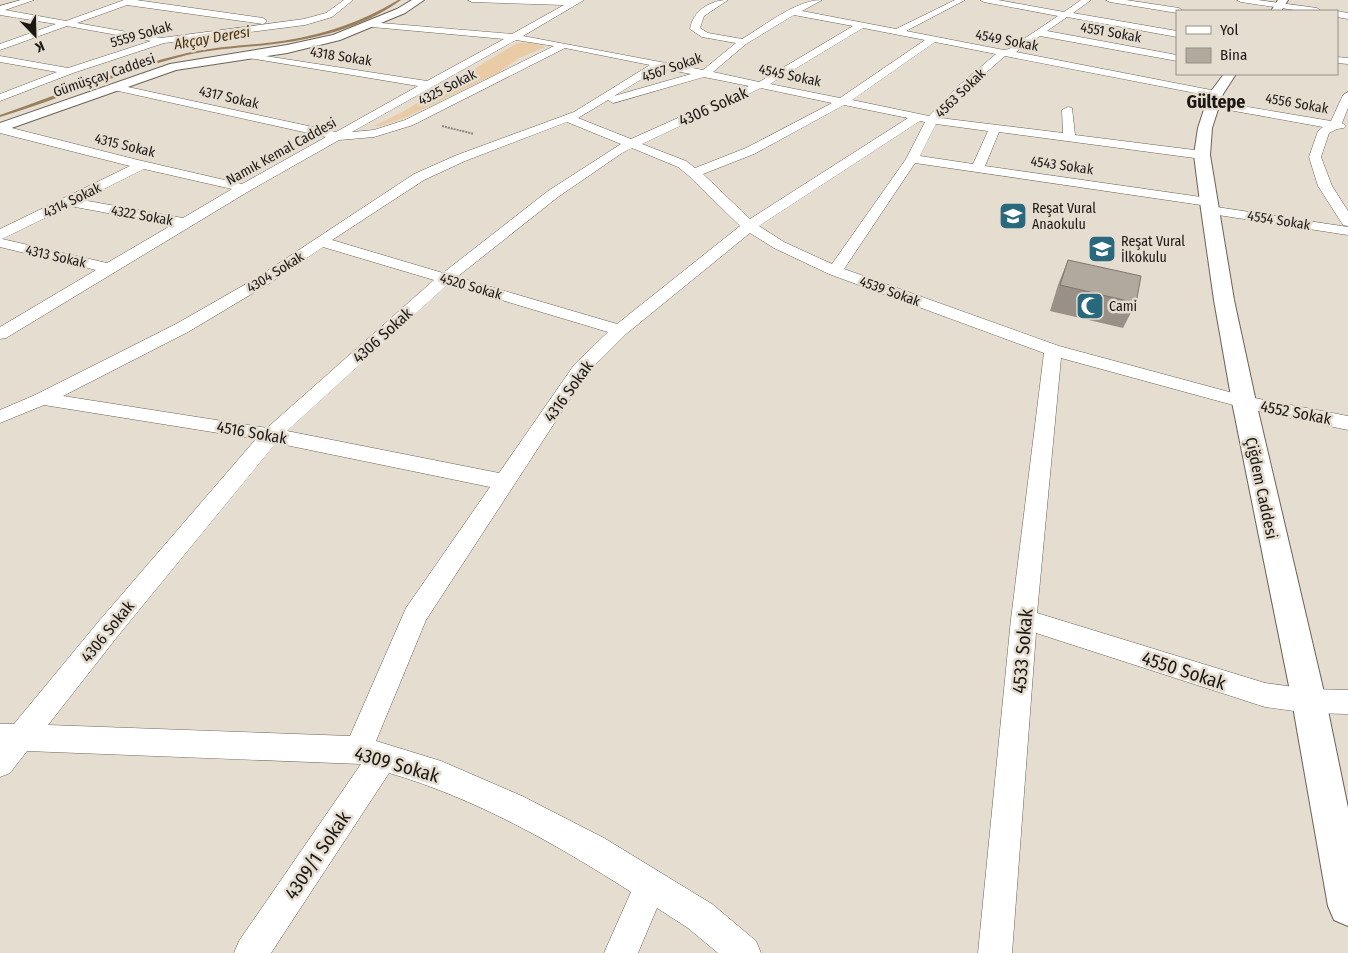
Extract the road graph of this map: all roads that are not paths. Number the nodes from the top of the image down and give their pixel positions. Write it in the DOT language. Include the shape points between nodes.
graph roads {
  1 [pos="30,0"];
  2 [pos="349,0"];
  3 [pos="419,0"];
  4 [pos="472,0"];
  5 [pos="724,0"];
  6 [pos="818,0"];
  7 [pos="961,0"];
  8 [pos="984,0"];
  9 [pos="1087,0"];
  10 [pos="1110,0"];
  11 [pos="1241,0"];
  12 [pos="130,1"];
  13 [pos="577,1"];
  14 [pos="1280,6"];
  15 [pos="0,10"];
  16 [pos="1310,10"];
  17 [pos="1176,11"];
  18 [pos="794,12"];
  19 [pos="1067,15"];
  20 [pos="65,24"];
  21 [pos="372,24"];
  22 [pos="285,25"];
  23 [pos="862,25"];
  24 [pos="898,32"];
  25 [pos="1040,33"];
  26 [pos="1176,34"];
  27 [pos="515,37"];
  28 [pos="163,40"];
  29 [pos="932,40"];
  30 [pos="743,42"];
  31 [pos="564,45"];
  32 [pos="0,48"];
  33 [pos="1003,53"];
  34 [pos="249,55"];
  35 [pos="1176,58"];
  36 [pos="0,59"];
  37 [pos="659,64"];
  38 [pos="69,71"];
  39 [pos="706,73"];
  40 [pos="762,84"];
  41 [pos="429,85"];
  42 [pos="114,86"];
  43 [pos="1219,91"];
  44 [pos="1348,95"];
  45 [pos="0,98"];
  46 [pos="842,102"];
  47 [pos="1068,110"];
  48 [pos="572,116"];
  49 [pos="925,118"];
  50 [pos="1335,125"];
  51 [pos="1348,127"];
  52 [pos="0,128"];
  53 [pos="995,128"];
  54 [pos="338,136"];
  55 [pos="1069,138"];
  56 [pos="631,143"];
  57 [pos="1202,155"];
  58 [pos="912,159"];
  59 [pos="143,165"];
  60 [pos="977,169"];
  61 [pos="694,173"];
  62 [pos="244,188"];
  63 [pos="69,202"];
  64 [pos="1209,206"];
  65 [pos="1348,222"];
  66 [pos="186,223"];
  67 [pos="749,226"];
  68 [pos="1348,231"];
  69 [pos="0,235"];
  70 [pos="322,242"];
  71 [pos="0,243"];
  72 [pos="111,269"];
  73 [pos="835,271"];
  74 [pos="444,279"];
  75 [pos="620,330"];
  76 [pos="0,334"];
  77 [pos="1053,350"];
  78 [pos="42,399"];
  79 [pos="1244,402"];
  80 [pos="0,417"];
  81 [pos="1348,423"];
  82 [pos="271,435"];
  83 [pos="504,482"];
  84 [pos="1024,619"];
  85 [pos="1309,701"];
  86 [pos="1348,702"];
  87 [pos="11,737"];
  88 [pos="370,754"];
  89 [pos="0,763"];
  90 [pos="651,884"];
  91 [pos="1348,906"];
  92 [pos="252,953"];
  93 [pos="621,953"];
  94 [pos="744,953"];
  95 [pos="995,953"];
  1 -- 15 [label="street"];
  2 -- 22 [label="street, 5559 Sokak" via="323,17"];
  3 -- 21 [label="street, Gümüşçay Caddesi"];
  4 -- 13 [label="street"];
  5 -- 30 [label="street" via="698,18 696,29 705,36"];
  6 -- 18 [label="street, 4567 Sokak"];
  7 -- 24 [label="street"];
  8 -- 19 [label="street"];
  9 -- 19 [label="street, 4563 Sokak"];
  10 -- 17 [label="street"];
  11 -- 14 [label="street"];
  12 -- 20 [label="street"];
  12 -- 22 [label="street"];
  13 -- 27 [label="street, Namık Kemal Caddesi"];
  14 -- 16 [label="street"];
  15 -- 20 [label="street"];
  18 -- 23 [label="street, 4549 Sokak"];
  18 -- 30 [label="street, 4567 Sokak"];
  19 -- 25 [label="street, 4563 Sokak"];
  19 -- 26 [label="street"];
  20 -- 28 [label="street"];
  20 -- 32 [label="street"];
  21 -- 27 [label="street, 4545 Sokak"];
  21 -- 34 [label="street, Gümüşçay Caddesi" via="323,42"];
  22 -- 28 [label="street, 5559 Sokak"];
  23 -- 24 [label="street, 4549 Sokak"];
  23 -- 40 [label="street, 4306 Sokak"];
  24 -- 29 [label="street, 4549 Sokak"];
  25 -- 33 [label="street, 4563 Sokak" via="1012,51"];
  25 -- 35 [label="street, 4551 Sokak"];
  27 -- 31 [label="street, 4545 Sokak"];
  27 -- 41 [label="street, Namık Kemal Caddesi"];
  28 -- 38 [label="street, 5559 Sokak"];
  29 -- 33 [label="street, 4549 Sokak"];
  29 -- 46 [label="street"];
  30 -- 39 [label="street, 4567 Sokak"];
  31 -- 37 [label="street, 4545 Sokak"];
  31 -- 54 [label="street, 4325 Sokak" via="416,119 365,136"];
  33 -- 43 [label="street, 4549 Sokak"];
  33 -- 49 [label="street, 4563 Sokak"];
  34 -- 41 [label="street, 4318 Sokak"];
  34 -- 42 [label="street, Gümüşçay Caddesi" via="174,67"];
  36 -- 38 [label="street"];
  37 -- 39 [label="street, 4545 Sokak"];
  37 -- 48 [label="street"];
  38 -- 45 [label="street, 5559 Sokak"];
  39 -- 40 [label="street, 4545 Sokak"];
  39 -- 48 [label="street, 4567 Sokak"];
  40 -- 46 [label="street, 4545 Sokak"];
  40 -- 56 [label="street, 4306 Sokak"];
  41 -- 54 [label="street, Namık Kemal Caddesi"];
  42 -- 52 [label="street, Gümüşçay Caddesi"];
  42 -- 54 [label="street, 4317 Sokak"];
  43 -- 50 [label="street, 4556 Sokak"];
  43 -- 57 [label="street, Çiğdem Caddesi" via="1205,128"];
  44 -- 50 [label="street"];
  46 -- 49 [label="street, 4545 Sokak"];
  46 -- 61 [label="street" via="750,151"];
  47 -- 55 [label="street"];
  48 -- 56 [label="street, 4539 Sokak"];
  48 -- 70 [label="street, 4304 Sokak" via="419,178"];
  49 -- 53 [label="street, 4545 Sokak"];
  49 -- 58 [label="street, 4563 Sokak"];
  49 -- 67 [label="street, 4316 Sokak"];
  50 -- 51 [label="street, 4556 Sokak"];
  50 -- 65 [label="street" via="1324,131 1315,157 1325,186"];
  52 -- 59 [label="street, 4315 Sokak"];
  53 -- 55 [label="street, 4545 Sokak"];
  53 -- 60 [label="street"];
  54 -- 62 [label="street, Namık Kemal Caddesi"];
  55 -- 57 [label="street, 4545 Sokak"];
  56 -- 61 [label="street, 4539 Sokak" via="682,164"];
  56 -- 74 [label="street, 4306 Sokak" via="553,194"];
  57 -- 64 [label="street, Çiğdem Caddesi"];
  58 -- 60 [label="street, 4543 Sokak"];
  58 -- 73 [label="street, 4563 Sokak"];
  59 -- 62 [label="street, 4315 Sokak"];
  59 -- 63 [label="street, 4314 Sokak"];
  60 -- 64 [label="street, 4543 Sokak"];
  61 -- 67 [label="street, 4539 Sokak"];
  62 -- 66 [label="street, Namık Kemal Caddesi"];
  63 -- 66 [label="street, 4322 Sokak"];
  63 -- 69 [label="street, 4314 Sokak"];
  64 -- 68 [label="street, 4554 Sokak"];
  64 -- 79 [label="street, Çiğdem Caddesi"];
  66 -- 72 [label="street, Namık Kemal Caddesi"];
  67 -- 73 [label="street, 4539 Sokak" via="779,245"];
  67 -- 75 [label="street, 4316 Sokak"];
  70 -- 74 [label="street, 4520 Sokak"];
  70 -- 78 [label="street, 4304 Sokak" via="182,328"];
  71 -- 72 [label="street, 4313 Sokak"];
  72 -- 76 [label="street, Namık Kemal Caddesi"];
  73 -- 77 [label="street, 4539 Sokak"];
  74 -- 75 [label="street, 4520 Sokak"];
  74 -- 82 [label="street, 4306 Sokak"];
  75 -- 83 [label="street, 4316 Sokak" via="580,369"];
  77 -- 79 [label="street, 4539 Sokak"];
  77 -- 84 [label="street, 4533 Sokak"];
  78 -- 80 [label="street"];
  78 -- 82 [label="street, 4516 Sokak"];
  79 -- 81 [label="street, 4552 Sokak"];
  79 -- 85 [label="street, Çiğdem Caddesi"];
  82 -- 83 [label="street, 4516 Sokak"];
  82 -- 87 [label="street, 4306 Sokak"];
  83 -- 88 [label="street, 4316 Sokak" via="415,615"];
  84 -- 85 [label="street, 4550 Sokak" via="1265,695"];
  84 -- 95 [label="street, 4533 Sokak"];
  85 -- 86 [label="street, 4550 Sokak"];
  85 -- 91 [label="street, Çiğdem Caddesi"];
  87 -- 88 [label="street, 4309 Sokak"];
  87 -- 89 [label="street, 4306 Sokak"];
  88 -- 90 [label="street, 4309 Sokak" via="432,771 511,807 593,849"];
  88 -- 92 [label="street, 4309/1 Sokak"];
  90 -- 93 [label="street"];
  90 -- 94 [label="street, 4309 Sokak" via="700,916"];
}
